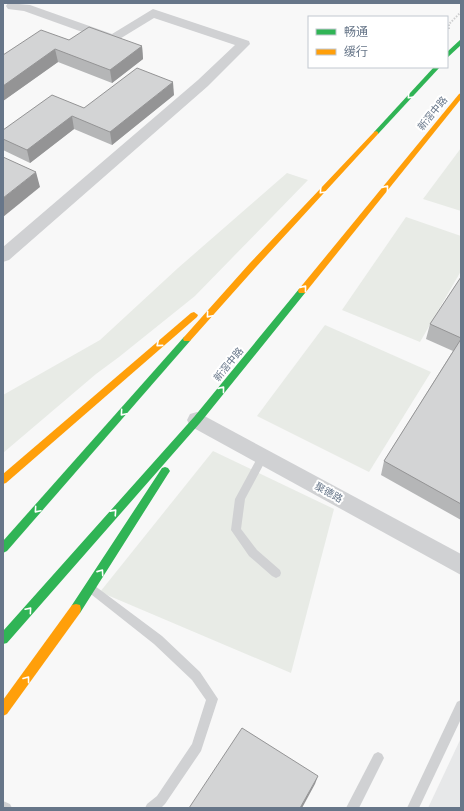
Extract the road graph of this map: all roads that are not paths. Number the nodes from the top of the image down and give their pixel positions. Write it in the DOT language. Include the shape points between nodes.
graph roads {
  1 [pos="11,7"];
  2 [pos="461,41"];
  3 [pos="448,55"];
  4 [pos="436,68"];
  5 [pos="459,101"];
  6 [pos="3,256"];
  7 [pos="253,265"];
  8 [pos="85,409"];
  9 [pos="197,420"];
  10 [pos="263,456"];
  11 [pos="3,480"];
  12 [pos="3,491"];
  13 [pos="3,548"];
  14 [pos="461,565"];
  15 [pos="276,573"];
  16 [pos="91,588"];
  17 [pos="3,640"];
  18 [pos="461,706"];
  19 [pos="3,710"];
  20 [pos="378,758"];
  21 [pos="3,807"];
  22 [pos="6,808"];
  23 [pos="151,808"];
  24 [pos="352,808"];
  25 [pos="413,808"];
  1 -- 6 [label="street" via="26,8 113,39 153,13 244,44 203,83"];
  2 -- 3 [label="highway"];
  4 -- 7 [label="highway, one-way"];
  9 -- 5 [label="highway, 新滘中路, one-way"];
  7 -- 8 [label="highway, one-way"];
  7 -- 13 [label="highway, one-way"];
  8 -- 11 [label="highway"];
  8 -- 12 [label="highway"];
  9 -- 10 [label="street, 聚德路"];
  16 -- 9 [label="highway, one-way"];
  17 -- 9 [label="highway, 新滘中路, one-way"];
  10 -- 14 [label="street, 聚德路"];
  10 -- 15 [label="lane" via="240,499 236,530 253,553"];
  19 -- 16 [label="highway, one-way"];
  16 -- 23 [label="lane" via="158,640 196,676 212,699 197,747 161,800"];
  18 -- 25 [label="lane"];
  20 -- 24 [label="lane"];
  21 -- 22 [label="lane"];
}
